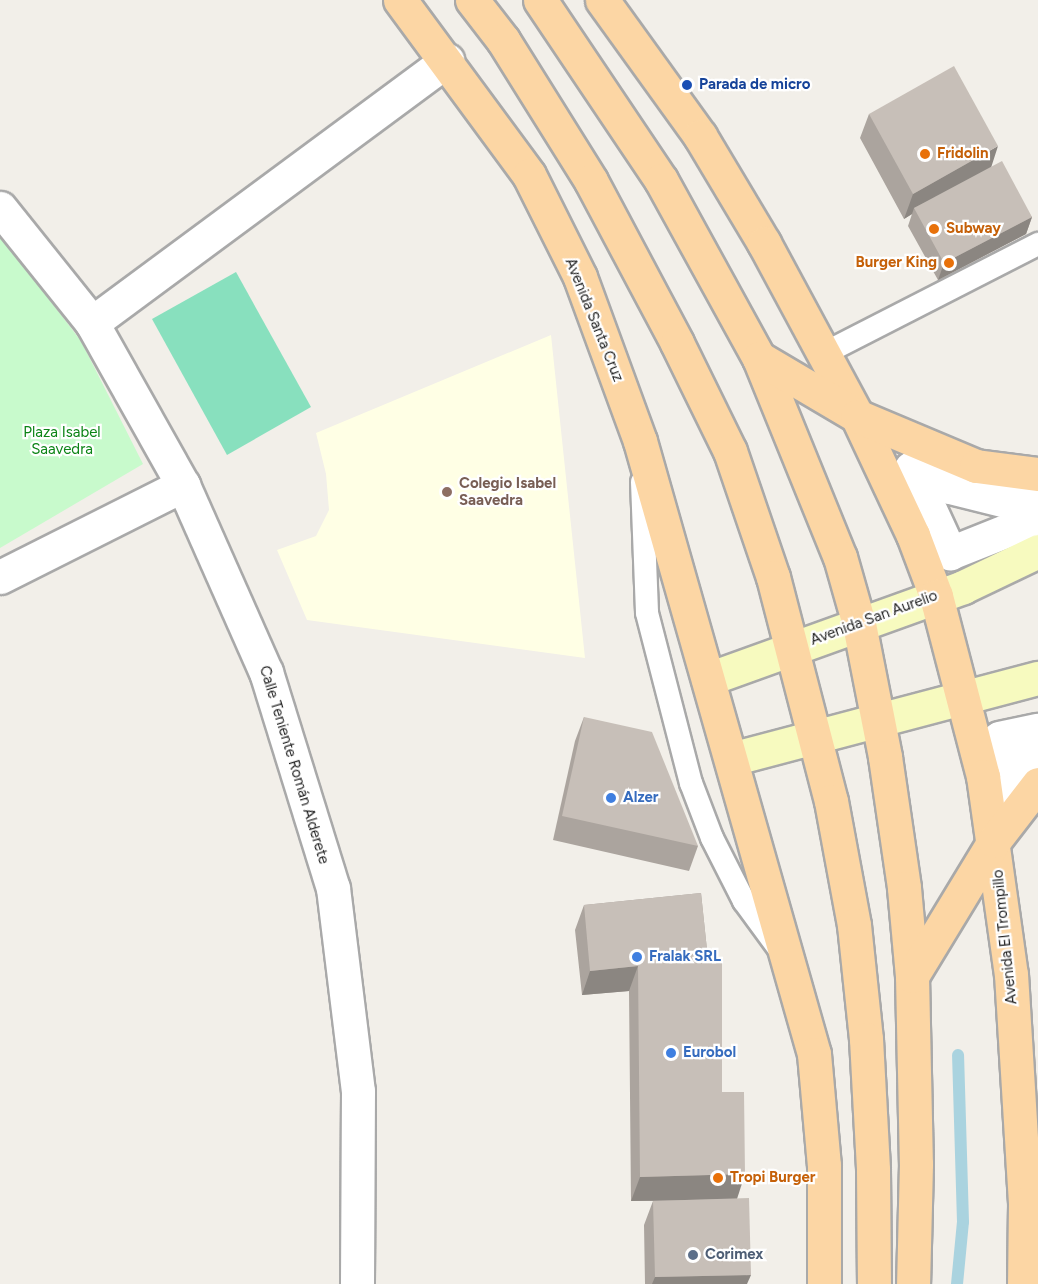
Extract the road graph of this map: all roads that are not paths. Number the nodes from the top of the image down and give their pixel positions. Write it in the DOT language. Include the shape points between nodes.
graph roads {
  1 [pos="400,0"];
  2 [pos="472,0"];
  3 [pos="540,0"];
  4 [pos="602,0"];
  5 [pos="447,60"];
  6 [pos="0,208"];
  7 [pos="1038,244"];
  8 [pos="92,323"];
  9 [pos="823,354"];
  10 [pos="759,358"];
  11 [pos="857,416"];
  12 [pos="640,441"];
  13 [pos="1038,474"];
  14 [pos="183,485"];
  15 [pos="1038,502"];
  16 [pos="1038,518"];
  17 [pos="1038,551"];
  18 [pos="0,577"];
  19 [pos="936,596"];
  20 [pos="859,624"];
  21 [pos="790,648"];
  22 [pos="1038,678"];
  23 [pos="708,679"];
  24 [pos="965,698"];
  25 [pos="878,721"];
  26 [pos="1038,730"];
  27 [pos="814,737"];
  28 [pos="1038,749"];
  29 [pos="731,759"];
  30 [pos="1038,784"];
  31 [pos="994,841"];
  32 [pos="787,959"];
  33 [pos="912,976"];
  34 [pos="357,1284"];
  35 [pos="824,1284"];
  36 [pos="874,1284"];
  37 [pos="913,1284"];
  38 [pos="1024,1284"];
  1 -- 5 [label="main road, Avenida Santa Cruz"];
  2 -- 21 [label="main road" via="503,40 591,182 711,412 730,452 773,577"];
  3 -- 10 [label="main road" via="661,180"];
  4 -- 9 [label="main road" via="700,136 764,243"];
  5 -- 8 [label="street"];
  5 -- 12 [label="main road, Avenida Santa Cruz" via="534,185 580,276"];
  6 -- 8 [label="street, Calle Teniente Román Alderete"];
  7 -- 9 [label="lane"];
  8 -- 14 [label="street, Calle Teniente Román Alderete"];
  9 -- 11 [label="main road"];
  10 -- 11 [label="main road"];
  10 -- 20 [label="main road" via="840,557"];
  11 -- 13 [label="main road" via="976,466"];
  11 -- 19 [label="main road" via="913,535"];
  12 -- 23 [label="main road, Avenida Santa Cruz"];
  12 -- 32 [label="lane" via="647,613 691,783 712,838 744,901"];
  14 -- 18 [label="street"];
  14 -- 34 [label="street, Calle Teniente Román Alderete" via="266,672 333,888 358,1091"];
  15 -- 16 [label="street" via="1010,502 950,487 911,468 950,553"];
  17 -- 19 [label="main road, Avenida San Aurelio"];
  19 -- 20 [label="main road, Avenida San Aurelio"];
  19 -- 24 [label="main road, Avenida El Trompillo"];
  20 -- 21 [label="main road, Avenida San Aurelio"];
  20 -- 25 [label="main road"];
  21 -- 23 [label="main road, Avenida San Aurelio"];
  21 -- 27 [label="main road"];
  22 -- 24 [label="main road"];
  23 -- 29 [label="main road"];
  24 -- 25 [label="main road"];
  24 -- 31 [label="main road, Avenida El Trompillo"];
  25 -- 27 [label="main road"];
  25 -- 33 [label="main road" via="903,877"];
  26 -- 28 [label="street" via="999,738 1005,791"];
  27 -- 29 [label="main road"];
  27 -- 36 [label="main road" via="854,925 873,1170"];
  29 -- 32 [label="main road"];
  30 -- 31 [label="main road"];
  31 -- 33 [label="main road"];
  31 -- 38 [label="main road, Avenida El Trompillo" via="1011,974 1025,1204"];
  32 -- 35 [label="main road" via="814,1054 824,1165"];
  33 -- 37 [label="main road" via="916,1164"];
}
